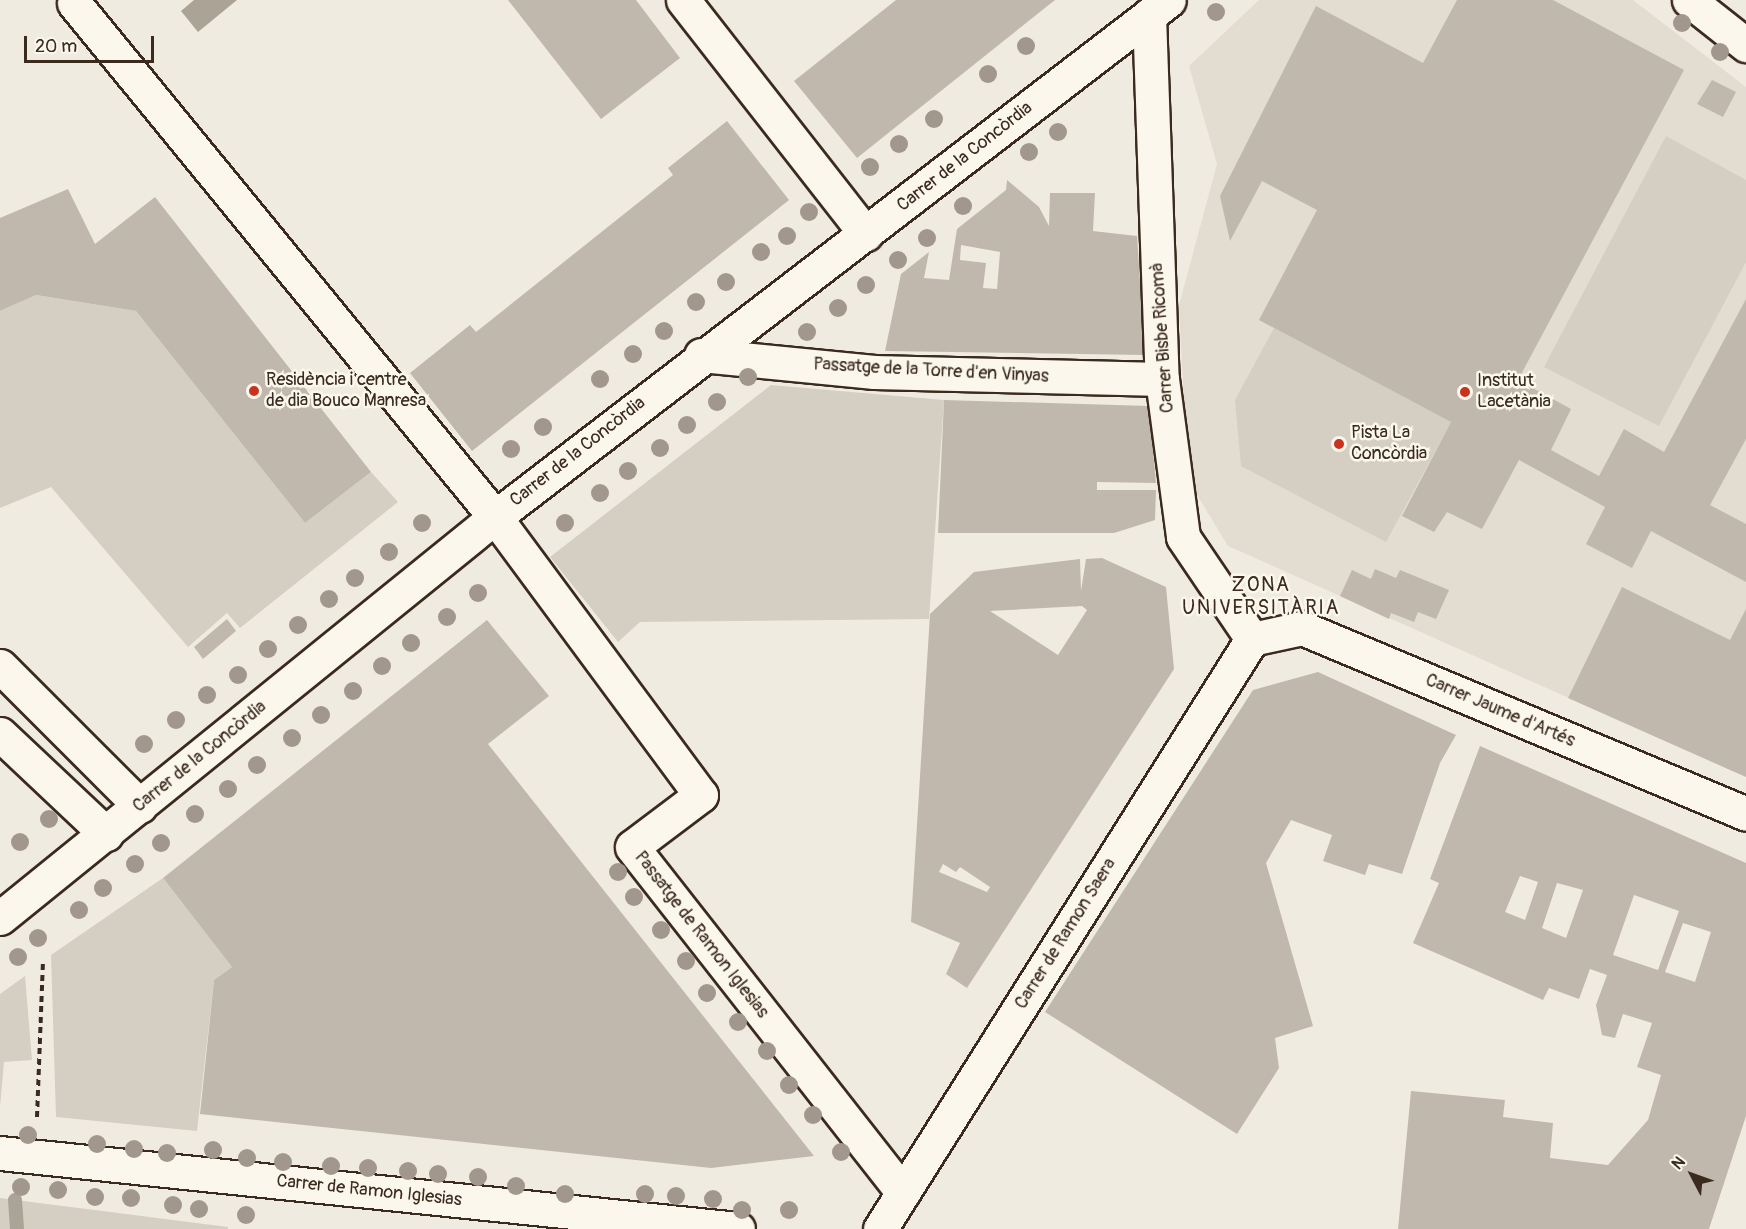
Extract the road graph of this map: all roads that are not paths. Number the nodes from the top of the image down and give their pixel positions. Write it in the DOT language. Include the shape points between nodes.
graph roads {
  1 [pos="683,0"];
  2 [pos="1689,0"];
  3 [pos="74,3"];
  4 [pos="1159,7"];
  5 [pos="1746,45"];
  6 [pos="866,234"];
  7 [pos="701,355"];
  8 [pos="1162,379"];
  9 [pos="495,517"];
  10 [pos="1252,639"];
  11 [pos="0,666"];
  12 [pos="0,734"];
  13 [pos="140,806"];
  14 [pos="1746,814"];
  15 [pos="106,834"];
  16 [pos="0,918"];
  17 [pos="0,1153"];
  18 [pos="903,1192"];
  19 [pos="738,1229"];
  20 [pos="880,1229"];
  1 -- 6 [label="street"];
  2 -- 5 [label="street"];
  3 -- 9 [label="street"];
  4 -- 6 [label="street, Carrer de la Concòrdia"];
  4 -- 8 [label="street, Carrer Bisbe Ricomà"];
  6 -- 7 [label="street, Carrer de la Concòrdia"];
  7 -- 8 [label="street, Passatge de la Torre d'en Vinyas" via="874,372"];
  7 -- 9 [label="street, Carrer de la Concòrdia"];
  8 -- 10 [label="street, Carrer Bisbe Ricomà" via="1183,537"];
  9 -- 13 [label="street, Carrer de la Concòrdia"];
  9 -- 18 [label="street, Passatge de Ramon Iglesias" via="701,795 632,847"];
  10 -- 14 [label="street, Carrer Jaume d'Artés" via="1302,628"];
  10 -- 18 [label="street, Carrer de Ramon Saera"];
  11 -- 13 [label="street"];
  12 -- 15 [label="street"];
  13 -- 15 [label="street, Carrer de la Concòrdia"];
  15 -- 16 [label="street, Carrer de la Concòrdia"];
  17 -- 19 [label="street, Carrer de Ramon Iglesias"];
  18 -- 20 [label="street, Carrer de Ramon Saera"];
}
